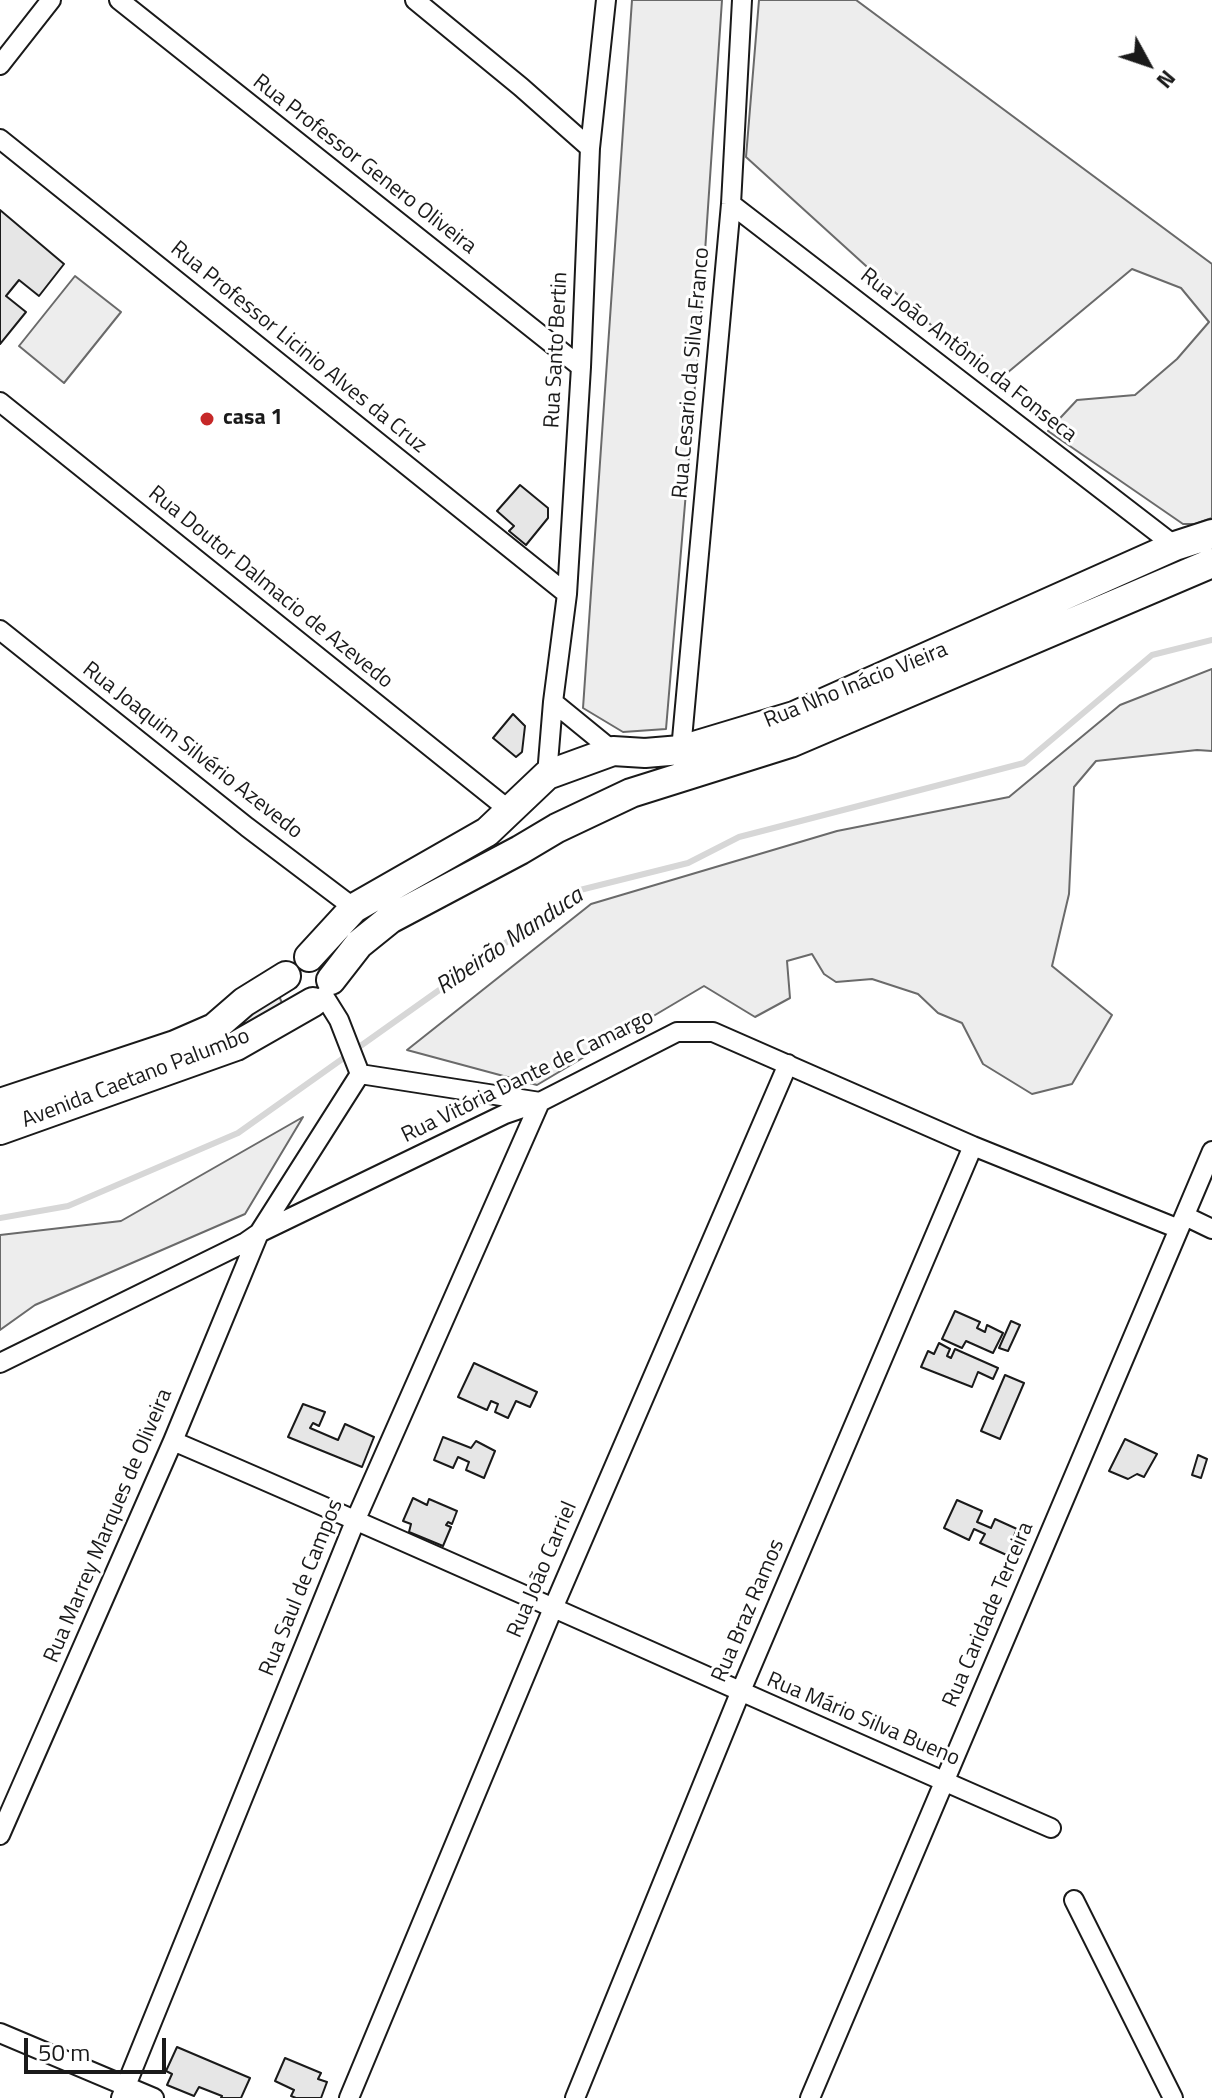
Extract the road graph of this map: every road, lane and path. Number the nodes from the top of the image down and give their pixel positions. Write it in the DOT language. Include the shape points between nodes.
graph roads {
  1 [pos="51,0"];
  2 [pos="119,0"];
  3 [pos="415,0"];
  4 [pos="606,0"];
  5 [pos="742,0"];
  6 [pos="0,65"];
  7 [pos="0,139"];
  8 [pos="590,148"];
  9 [pos="731,204"];
  10 [pos="581,367"];
  11 [pos="0,402"];
  12 [pos="1212,534"];
  13 [pos="1175,546"];
  14 [pos="1212,563"];
  15 [pos="567,594"];
  16 [pos="0,630"];
  17 [pos="553,702"];
  18 [pos="681,750"];
  19 [pos="613,751"];
  20 [pos="547,775"];
  21 [pos="631,793"];
  22 [pos="509,810"];
  23 [pos="354,908"];
  24 [pos="309,957"];
  25 [pos="286,976"];
  26 [pos="323,993"];
  27 [pos="788,1064"];
  28 [pos="357,1068"];
  29 [pos="2,1099"];
  30 [pos="540,1102"];
  31 [pos="0,1130"];
  32 [pos="973,1146"];
  33 [pos="1212,1151"];
  34 [pos="1182,1222"];
  35 [pos="1212,1229"];
  36 [pos="259,1233"];
  37 [pos="0,1363"];
  38 [pos="173,1441"];
  39 [pos="356,1519"];
  40 [pos="554,1606"];
  41 [pos="740,1693"];
  42 [pos="944,1781"];
  43 [pos="1051,1828"];
  44 [pos="0,1835"];
  45 [pos="1074,1900"];
  46 [pos="0,2033"];
  47 [pos="124,2092"];
  48 [pos="154,2098"];
  49 [pos="349,2098"];
  50 [pos="575,2098"];
  51 [pos="810,2098"];
  52 [pos="1173,2098"];
  1 -- 6 [label="street"];
  2 -- 10 [label="street, Rua Professor Genero Oliveira"];
  3 -- 8 [label="street"];
  4 -- 8 [label="street, Rua Santo Bertin"];
  5 -- 9 [label="street, Rua Cesario da Silva Franco"];
  7 -- 15 [label="street, Rua Professor Licinio Alves da Cruz"];
  8 -- 10 [label="street, Rua Santo Bertin"];
  9 -- 13 [label="street, Rua João Antônio da Fonseca"];
  9 -- 18 [label="street, Rua Cesario da Silva Franco"];
  10 -- 15 [label="street, Rua Santo Bertin"];
  11 -- 22 [label="street, Rua Doutor Dalmacio de Azevedo"];
  12 -- 13 [label="main road, Rua Nho Inácio Vieira"];
  13 -- 18 [label="main road, Rua Nho Inácio Vieira" via="794,716"];
  14 -- 21 [label="main road, Rua Nho Inácio Vieira" via="790,743"];
  15 -- 17 [label="street, Rua Santo Bertin"];
  16 -- 23 [label="street, Rua Joaquim Silvério Azevedo"];
  17 -- 19 [label="street"];
  17 -- 20 [label="street, Rua Santo Bertin"];
  18 -- 19 [label="main road, Rua Nho Inácio Vieira"];
  19 -- 20 [label="main road, Rua Nho Inácio Vieira"];
  19 -- 21 [label="main road" via="627,771"];
  20 -- 22 [label="main road, Rua Nho Inácio Vieira"];
  21 -- 26 [label="main road, Rua Nho Inácio Vieira" via="390,919 359,944"];
  22 -- 23 [label="main road, Rua Nho Inácio Vieira" via="487,832"];
  23 -- 24 [label="main road, Rua Nho Inácio Vieira"];
  24 -- 25 [label="main road" via="295,961"];
  24 -- 26 [label="main road" via="327,966"];
  25 -- 26 [label="main road" via="291,995 305,1002"];
  25 -- 29 [label="main road, Avenida Caetano Palumbo" via="214,1028 175,1045"];
  26 -- 28 [label="street"];
  26 -- 31 [label="main road, Avenida Caetano Palumbo" via="236,1046"];
  27 -- 30 [label="street, Rua Vitória Dante de Camargo" via="713,1032 677,1032"];
  27 -- 32 [label="street, Rua Vitória Dante de Camargo"];
  27 -- 40 [label="street, Rua João Carriel"];
  28 -- 30 [label="street"];
  28 -- 36 [label="street, Rua Marrey Marques de Oliveira"];
  30 -- 36 [label="street, Rua Vitória Dante de Camargo"];
  30 -- 39 [label="street, Rua Saul de Campos"];
  32 -- 34 [label="street, Rua Vitória Dante de Camargo"];
  32 -- 41 [label="street, Rua Braz Ramos"];
  33 -- 34 [label="street, Rua Caridade Terceira"];
  34 -- 35 [label="street, Rua Vitória Dante de Camargo"];
  34 -- 42 [label="street, Rua Caridade Terceira"];
  36 -- 37 [label="street, Rua Vitória Dante de Camargo"];
  36 -- 38 [label="street, Rua Marrey Marques de Oliveira"];
  38 -- 39 [label="street, Rua Mário Silva Bueno"];
  38 -- 44 [label="street, Rua Marrey Marques de Oliveira"];
  39 -- 40 [label="street, Rua Mário Silva Bueno"];
  39 -- 47 [label="street, Rua Saul de Campos"];
  40 -- 41 [label="street, Rua Mário Silva Bueno"];
  40 -- 49 [label="street, Rua João Carriel"];
  41 -- 42 [label="street, Rua Mário Silva Bueno"];
  41 -- 50 [label="street, Rua Braz Ramos"];
  42 -- 43 [label="street, Rua Mário Silva Bueno"];
  42 -- 51 [label="street, Rua Caridade Terceira"];
  45 -- 52 [label="street"];
  46 -- 47 [label="street"];
  47 -- 48 [label="street"];
}
